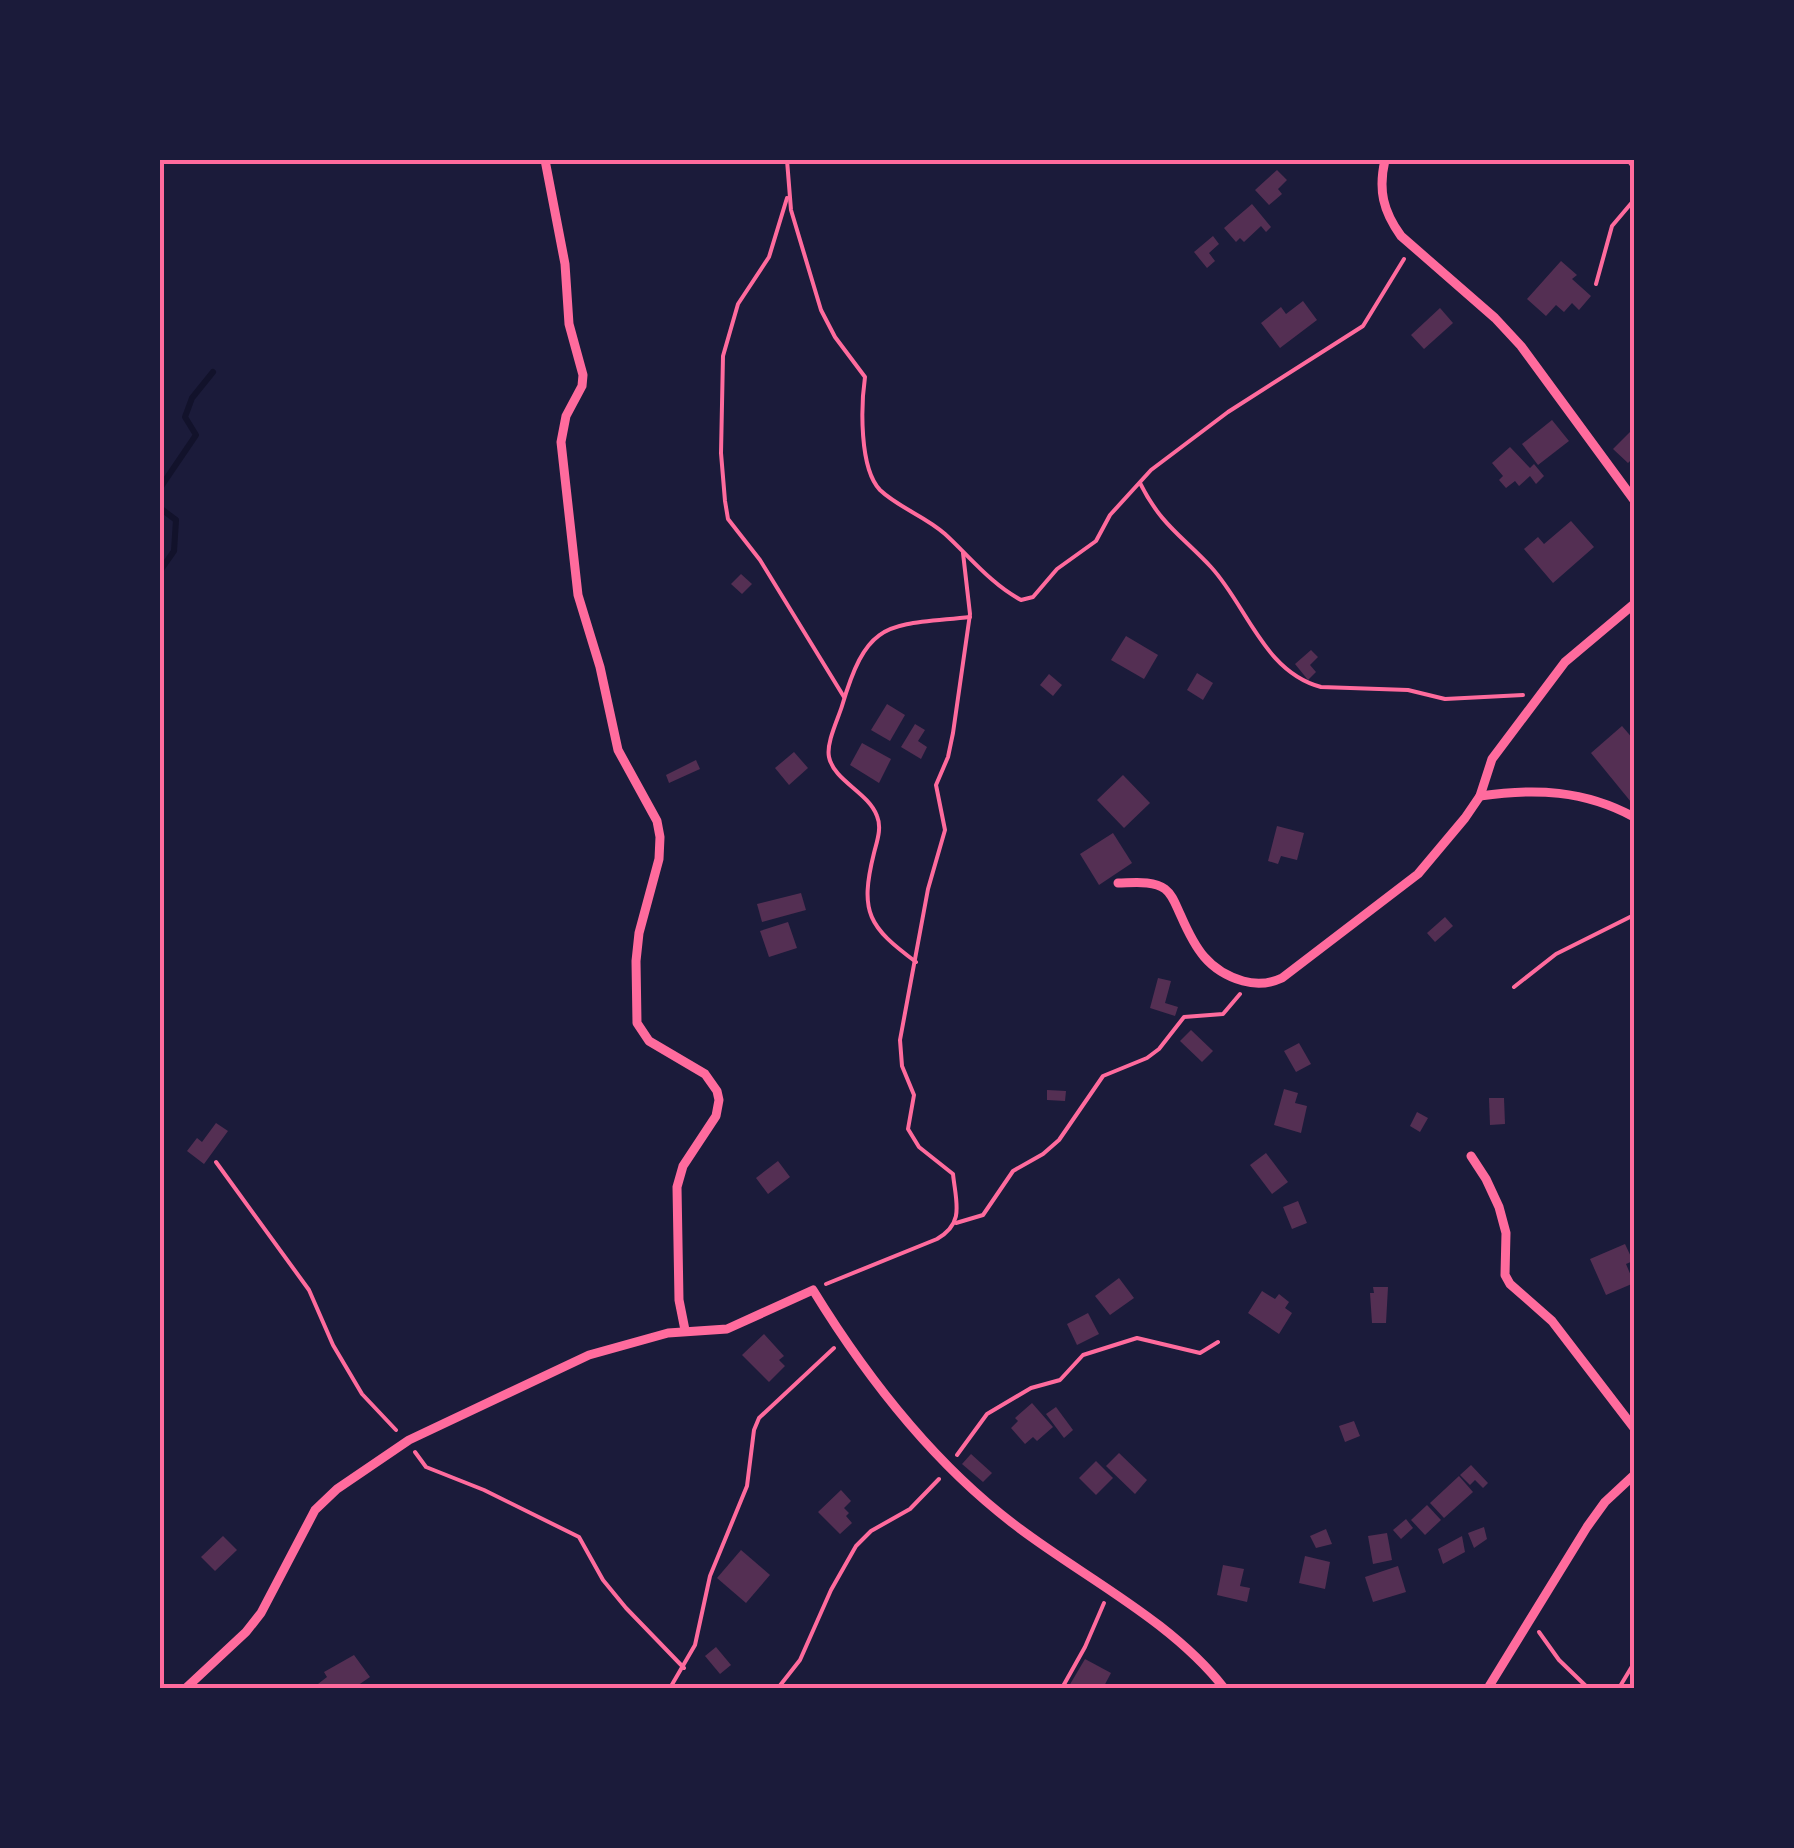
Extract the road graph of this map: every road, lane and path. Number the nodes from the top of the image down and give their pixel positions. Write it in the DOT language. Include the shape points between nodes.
graph roads {
  1 [pos="545,160"];
  2 [pos="788,160"];
  3 [pos="1385,160"];
  4 [pos="1628,160"];
  5 [pos="1634,168"];
  6 [pos="788,193"];
  7 [pos="1634,200"];
  8 [pos="1412,247"];
  9 [pos="1596,284"];
  10 [pos="1140,482"];
  11 [pos="1634,500"];
  12 [pos="963,552"];
  13 [pos="1634,604"];
  14 [pos="970,617"];
  15 [pos="1542,693"];
  16 [pos="844,696"];
  17 [pos="1480,796"];
  18 [pos="1634,817"];
  19 [pos="1118,882"];
  20 [pos="1634,916"];
  21 [pos="916,962"];
  22 [pos="1247,982"];
  23 [pos="1514,987"];
  24 [pos="1471,1156"];
  25 [pos="216,1162"];
  26 [pos="956,1223"];
  27 [pos="812,1290"];
  28 [pos="684,1330"];
  29 [pos="844,1340"];
  30 [pos="1218,1342"];
  31 [pos="1634,1428"];
  32 [pos="409,1440"];
  33 [pos="950,1468"];
  34 [pos="1634,1474"];
  35 [pos="1109,1589"];
  36 [pos="1530,1619"];
  37 [pos="1634,1662"];
  38 [pos="684,1668"];
  39 [pos="186,1688"];
  40 [pos="670,1688"];
  41 [pos="778,1688"];
  42 [pos="1062,1688"];
  43 [pos="1224,1688"];
  44 [pos="1488,1688"];
  45 [pos="1588,1688"];
  46 [pos="1620,1688"];
  1 -- 28 [label="street" via="569,324 584,376 561,442 578,595 618,750 660,837 639,933 635,1014 649,1042 705,1074 720,1100 677,1187"];
  2 -- 6 [label="path"];
  3 -- 8 [label="street" via="1384,206"];
  4 -- 5 [label="path"];
  6 -- 12 [label="path" via="821,310 865,377 860,400 871,475 883,493 931,522"];
  6 -- 16 [label="path" via="769,257 738,304 723,356 725,501 728,519"];
  7 -- 9 [label="path" via="1612,226"];
  8 -- 10 [label="path" via="1357,331 1228,412"];
  8 -- 11 [label="street" via="1520,346"];
  10 -- 12 [label="path" via="1100,536 1030,599 1018,598"];
  10 -- 15 [label="path" via="1154,511 1211,568 1251,629 1309,683 1446,699"];
  12 -- 14 [label="path"];
  13 -- 15 [label="street" via="1574,652"];
  14 -- 16 [label="path" via="883,630 861,653"];
  14 -- 21 [label="path" via="953,733 936,785 945,830"];
  15 -- 17 [label="street" via="1492,759"];
  16 -- 21 [label="path" via="829,760 877,816 869,914 886,940"];
  17 -- 18 [label="street" via="1527,790 1577,794"];
  17 -- 22 [label="street" via="1408,884 1282,978"];
  19 -- 22 [label="street" via="1163,888 1199,954"];
  20 -- 23 [label="path" via="1556,954"];
  21 -- 26 [label="path" via="900,1049 914,1095 908,1129 952,1174"];
  22 -- 26 [label="path" via="1223,1014 1186,1016 1147,1058 1105,1074 1059,1140 1013,1171 983,1216"];
  24 -- 31 [label="street" via="1506,1233 1504,1275 1552,1321"];
  25 -- 32 [label="path" via="309,1290 362,1394"];
  26 -- 27 [label="path" via="937,1239"];
  27 -- 28 [label="street" via="727,1329"];
  27 -- 29 [label="street"];
  28 -- 32 [label="street" via="588,1355"];
  29 -- 33 [label="street"];
  29 -- 38 [label="path" via="759,1418 747,1486 710,1576"];
  30 -- 33 [label="path" via="1200,1352 1136,1338 1083,1355 1060,1380 987,1414"];
  32 -- 38 [label="path" via="426,1467 579,1537 626,1608"];
  32 -- 39 [label="street" via="315,1510 260,1613"];
  33 -- 35 [label="street" via="1015,1525"];
  33 -- 41 [label="path" via="910,1509 856,1546 800,1660"];
  34 -- 36 [label="street" via="1587,1527"];
  35 -- 42 [label="path"];
  35 -- 43 [label="street"];
  36 -- 44 [label="street"];
  36 -- 45 [label="path"];
  37 -- 46 [label="path"];
  38 -- 40 [label="path"];
}
